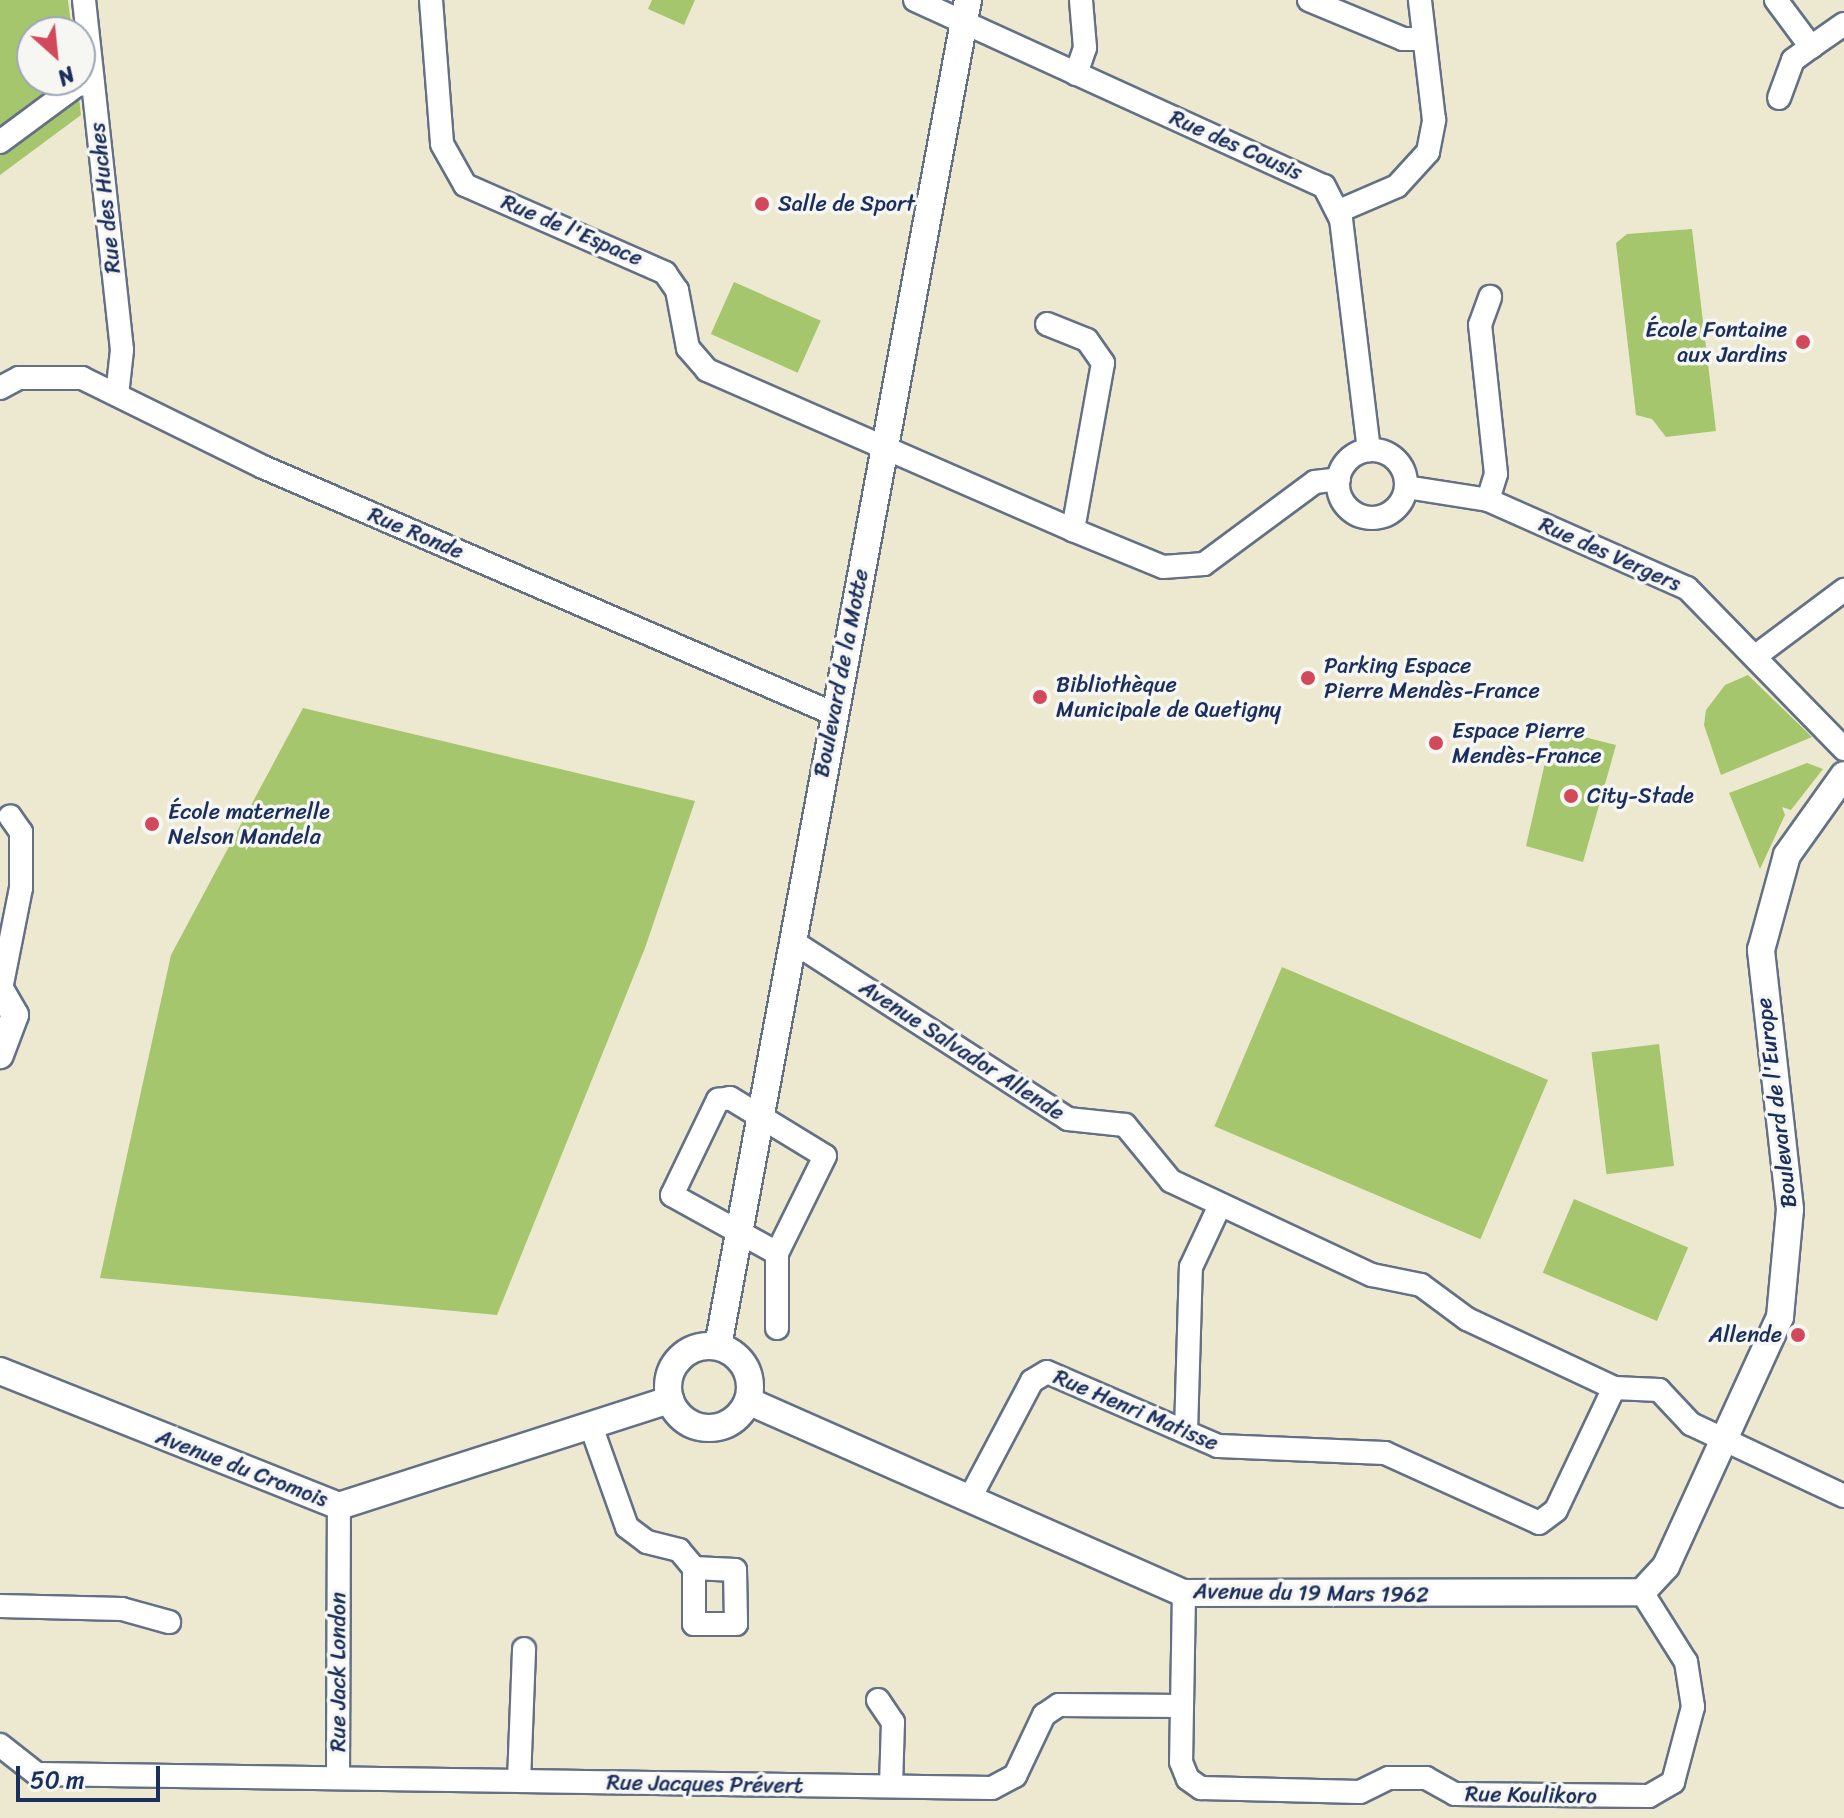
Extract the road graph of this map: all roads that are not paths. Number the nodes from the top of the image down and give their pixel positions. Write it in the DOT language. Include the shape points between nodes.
graph roads {
  1 [pos="431,0"];
  2 [pos="915,0"];
  3 [pos="1081,0"];
  4 [pos="1309,0"];
  5 [pos="1420,0"];
  6 [pos="1776,0"];
  7 [pos="966,12"];
  8 [pos="1844,24"];
  9 [pos="1424,39"];
  10 [pos="1811,47"];
  11 [pos="1076,74"];
  12 [pos="62,96"];
  13 [pos="94,96"];
  14 [pos="1779,98"];
  15 [pos="0,142"];
  16 [pos="1339,211"];
  17 [pos="1490,297"];
  18 [pos="1047,324"];
  19 [pos="0,388"];
  20 [pos="117,395"];
  21 [pos="884,448"];
  22 [pos="1369,450"];
  23 [pos="1339,479"];
  24 [pos="1406,487"];
  25 [pos="1488,500"];
  26 [pos="1073,530"];
  27 [pos="1844,590"];
  28 [pos="1757,655"];
  29 [pos="832,713"];
  30 [pos="1844,749"];
  31 [pos="1844,775"];
  32 [pos="10,816"];
  33 [pos="795,943"];
  34 [pos="0,989"];
  35 [pos="0,1055"];
  36 [pos="762,1115"];
  37 [pos="1220,1205"];
  38 [pos="739,1235"];
  39 [pos="777,1253"];
  40 [pos="777,1328"];
  41 [pos="718,1346"];
  42 [pos="0,1371"];
  43 [pos="1614,1388"];
  44 [pos="670,1400"];
  45 [pos="748,1401"];
  46 [pos="591,1426"];
  47 [pos="1186,1432"];
  48 [pos="1726,1441"];
  49 [pos="1844,1496"];
  50 [pos="970,1498"];
  51 [pos="339,1506"];
  52 [pos="694,1568"];
  53 [pos="1642,1592"];
  54 [pos="1184,1593"];
  55 [pos="0,1606"];
  56 [pos="169,1622"];
  57 [pos="524,1649"];
  58 [pos="878,1700"];
  59 [pos="1182,1706"];
  60 [pos="0,1745"];
  61 [pos="338,1777"];
  62 [pos="519,1781"];
  63 [pos="891,1786"];
  1 -- 21 [label="street, Rue de l'Espace" via="442,144 456,177 654,266 677,290 688,348 707,370"];
  2 -- 7 [label="street, Rue des Cousis"];
  3 -- 11 [label="street" via="1085,48"];
  4 -- 9 [label="street" via="1403,39"];
  5 -- 9 [label="street"];
  6 -- 10 [label="street"];
  7 -- 11 [label="street, Rue des Cousis"];
  7 -- 21 [label="street, Boulevard de la Motte"];
  8 -- 10 [label="street"];
  9 -- 16 [label="street" via="1434,120 1428,152 1397,186"];
  10 -- 14 [label="street" via="1793,60"];
  11 -- 16 [label="street, Rue des Cousis" via="1315,181"];
  12 -- 15 [label="street"];
  13 -- 20 [label="street, Rue des Huches" via="122,350"];
  16 -- 22 [label="street"];
  17 -- 25 [label="street" via="1480,325 1496,474"];
  18 -- 26 [label="street" via="1087,340 1103,363"];
  19 -- 20 [label="street, Rue Ronde" via="19,378 82,378"];
  20 -- 29 [label="street, Rue Ronde" via="263,467"];
  21 -- 26 [label="street"];
  21 -- 29 [label="street, Boulevard de la Motte"];
  22 -- 23 [label="street" via="1350,458"];
  22 -- 24 [label="street" via="1398,462"];
  23 -- 24 [label="street" via="1349,509 1370,518 1393,511"];
  23 -- 26 [label="street" via="1315,482 1204,564 1163,567"];
  24 -- 25 [label="street, Rue des Vergers"];
  25 -- 28 [label="street, Rue des Vergers" via="1687,588"];
  27 -- 28 [label="street"];
  28 -- 30 [label="street, Rue des Vergers"];
  29 -- 33 [label="street, Boulevard de la Motte"];
  31 -- 48 [label="street, Boulevard de l'Europe" via="1792,846 1766,918 1763,1005 1790,1246 1772,1344"];
  32 -- 34 [label="street" via="21,832 21,888"];
  33 -- 36 [label="street, Boulevard de la Motte"];
  33 -- 37 [label="street, Avenue Salvador Allende" via="1068,1119 1125,1125 1144,1139 1163,1176"];
  34 -- 35 [label="street" via="15,1029"];
  36 -- 38 [label="street, Boulevard de la Motte"];
  36 -- 38 [label="street" via="730,1098 718,1100 671,1187 677,1201"];
  36 -- 39 [label="street" via="818,1146 826,1162"];
  37 -- 43 [label="street, Avenue Salvador Allende" via="1372,1275 1421,1285 1467,1319"];
  37 -- 47 [label="street" via="1191,1267"];
  38 -- 39 [label="street"];
  38 -- 41 [label="street, Boulevard de la Motte"];
  39 -- 40 [label="street" via="772,1299"];
  41 -- 44 [label="street" via="696,1347 676,1362"];
  41 -- 45 [label="street" via="748,1372"];
  42 -- 51 [label="street, Avenue du Cromois"];
  43 -- 47 [label="street, Rue Henri Matisse" via="1556,1510 1539,1523 1385,1453 1230,1449"];
  43 -- 48 [label="street, Avenue Salvador Allende" via="1659,1390 1691,1424"];
  44 -- 45 [label="street" via="683,1419 709,1428 734,1420"];
  44 -- 46 [label="street, Avenue du Cromois"];
  45 -- 50 [label="street, Avenue du 19 Mars 1962"];
  46 -- 51 [label="street, Avenue du Cromois"];
  46 -- 52 [label="street" via="627,1527 647,1542 679,1550"];
  47 -- 50 [label="street, Rue Henri Matisse" via="1042,1373"];
  48 -- 49 [label="street, Avenue Salvador Allende"];
  48 -- 53 [label="street" via="1666,1566"];
  50 -- 54 [label="street, Avenue du 19 Mars 1962"];
  51 -- 61 [label="street, Rue Jack London"];
  53 -- 54 [label="street, Avenue du 19 Mars 1962"];
  53 -- 59 [label="street, Rue Koulikoro" via="1686,1662 1693,1707 1673,1782 1660,1794 1455,1794 1426,1778 1389,1778 1360,1792 1207,1788 1188,1779"];
  54 -- 59 [label="street"];
  55 -- 56 [label="street" via="122,1609"];
  57 -- 62 [label="street"];
  58 -- 63 [label="street" via="893,1722"];
  59 -- 63 [label="street, Rue Jacques Prévert" via="1059,1705 1044,1715 1015,1776 998,1787"];
  60 -- 61 [label="street, Rue Jack London" via="37,1774"];
  61 -- 62 [label="street, Rue Jacques Prévert"];
  62 -- 63 [label="street, Rue Jacques Prévert"];
}
